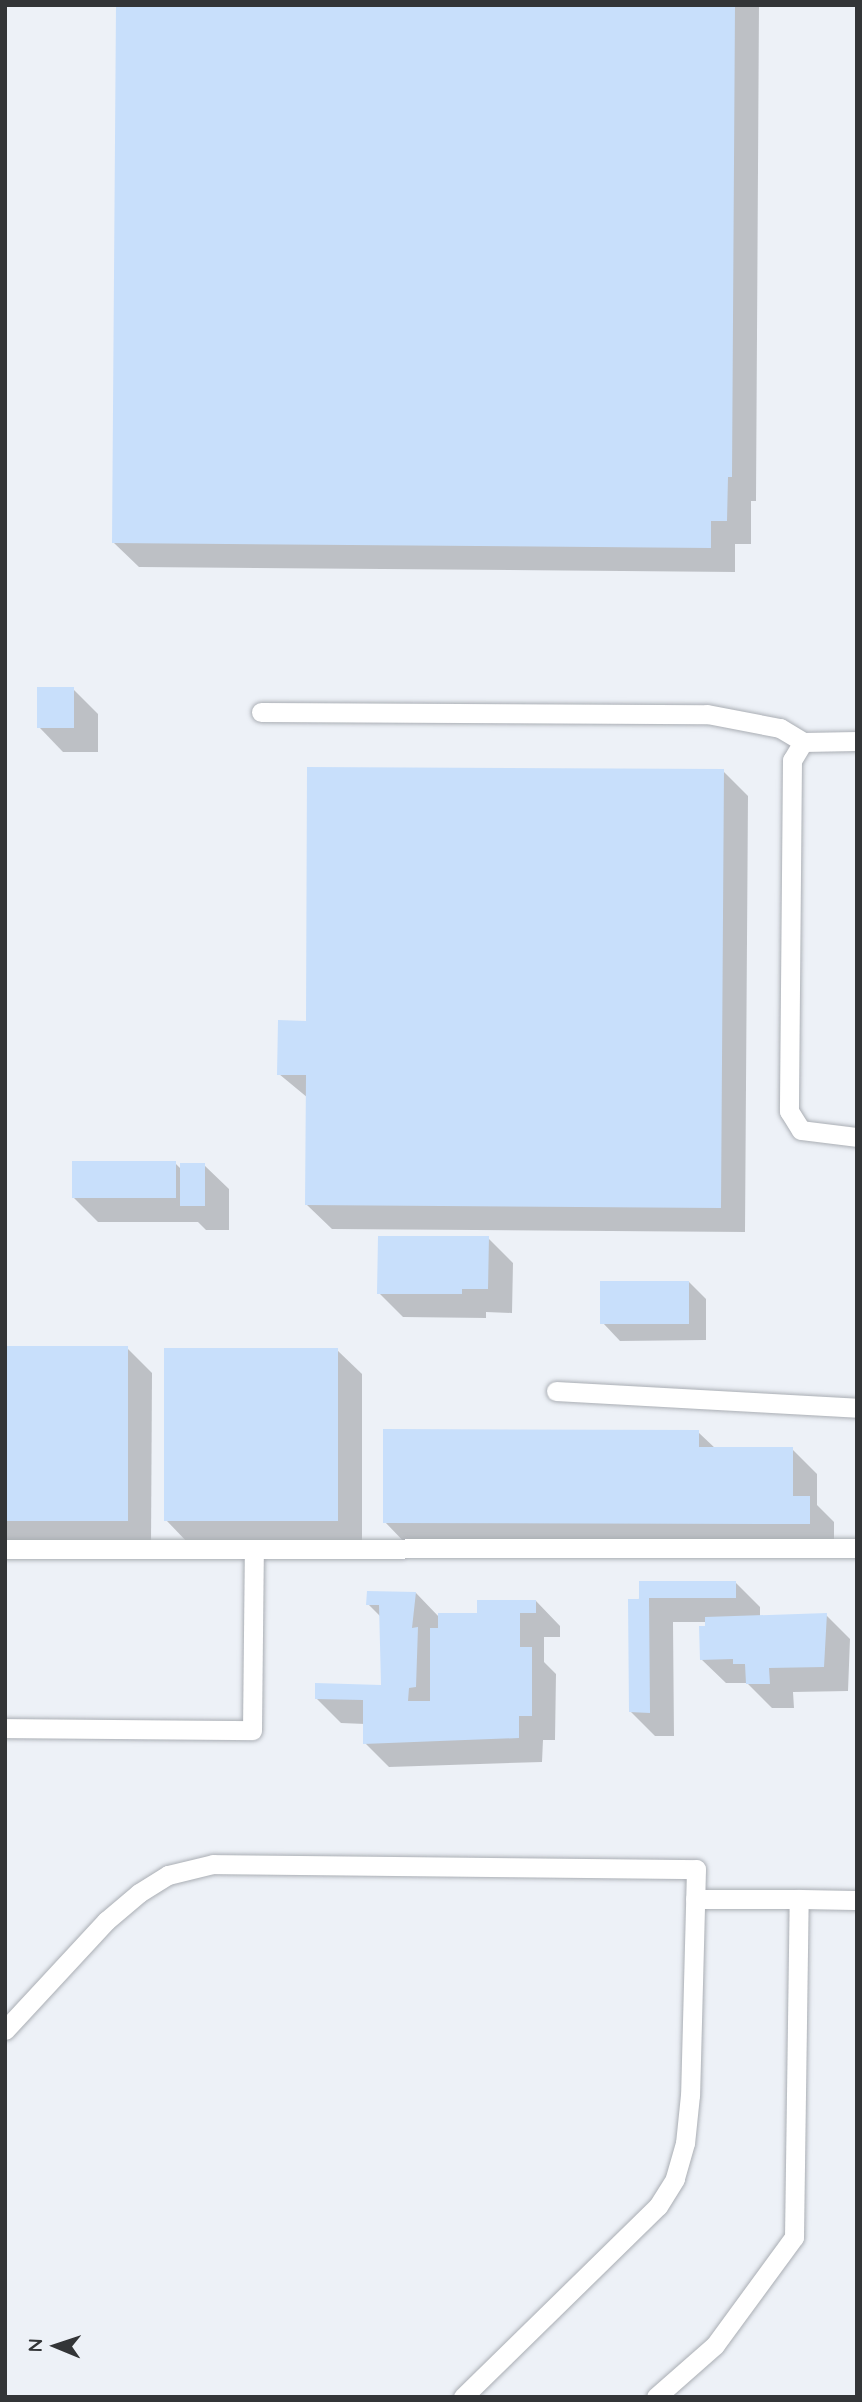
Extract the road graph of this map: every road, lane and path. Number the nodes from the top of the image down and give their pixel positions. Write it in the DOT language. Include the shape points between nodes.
graph roads {
  1 [pos="261,712"];
  2 [pos="857,741"];
  3 [pos="803,742"];
  4 [pos="857,1137"];
  5 [pos="556,1391"];
  6 [pos="857,1408"];
  7 [pos="857,1548"];
  8 [pos="5,1549"];
  9 [pos="254,1549"];
  10 [pos="5,1728"];
  11 [pos="695,1899"];
  12 [pos="799,1899"];
  13 [pos="857,1900"];
  14 [pos="5,2030"];
  15 [pos="463,2397"];
  16 [pos="656,2397"];
  1 -- 3 [label="lane" via="707,713 780,728"];
  2 -- 3 [label="lane"];
  3 -- 4 [label="lane" via="792,760 789,1111 801,1130"];
  5 -- 6 [label="lane"];
  7 -- 9 [label="lane"];
  8 -- 9 [label="lane"];
  9 -- 10 [label="lane" via="252,1730"];
  11 -- 12 [label="lane"];
  11 -- 14 [label="lane" via="696,1869 213,1864 168,1875 139,1893 106,1921"];
  11 -- 15 [label="lane" via="690,2095 685,2143 675,2179 658,2206"];
  12 -- 13 [label="lane"];
  12 -- 16 [label="lane" via="794,2237 715,2345"];
}
